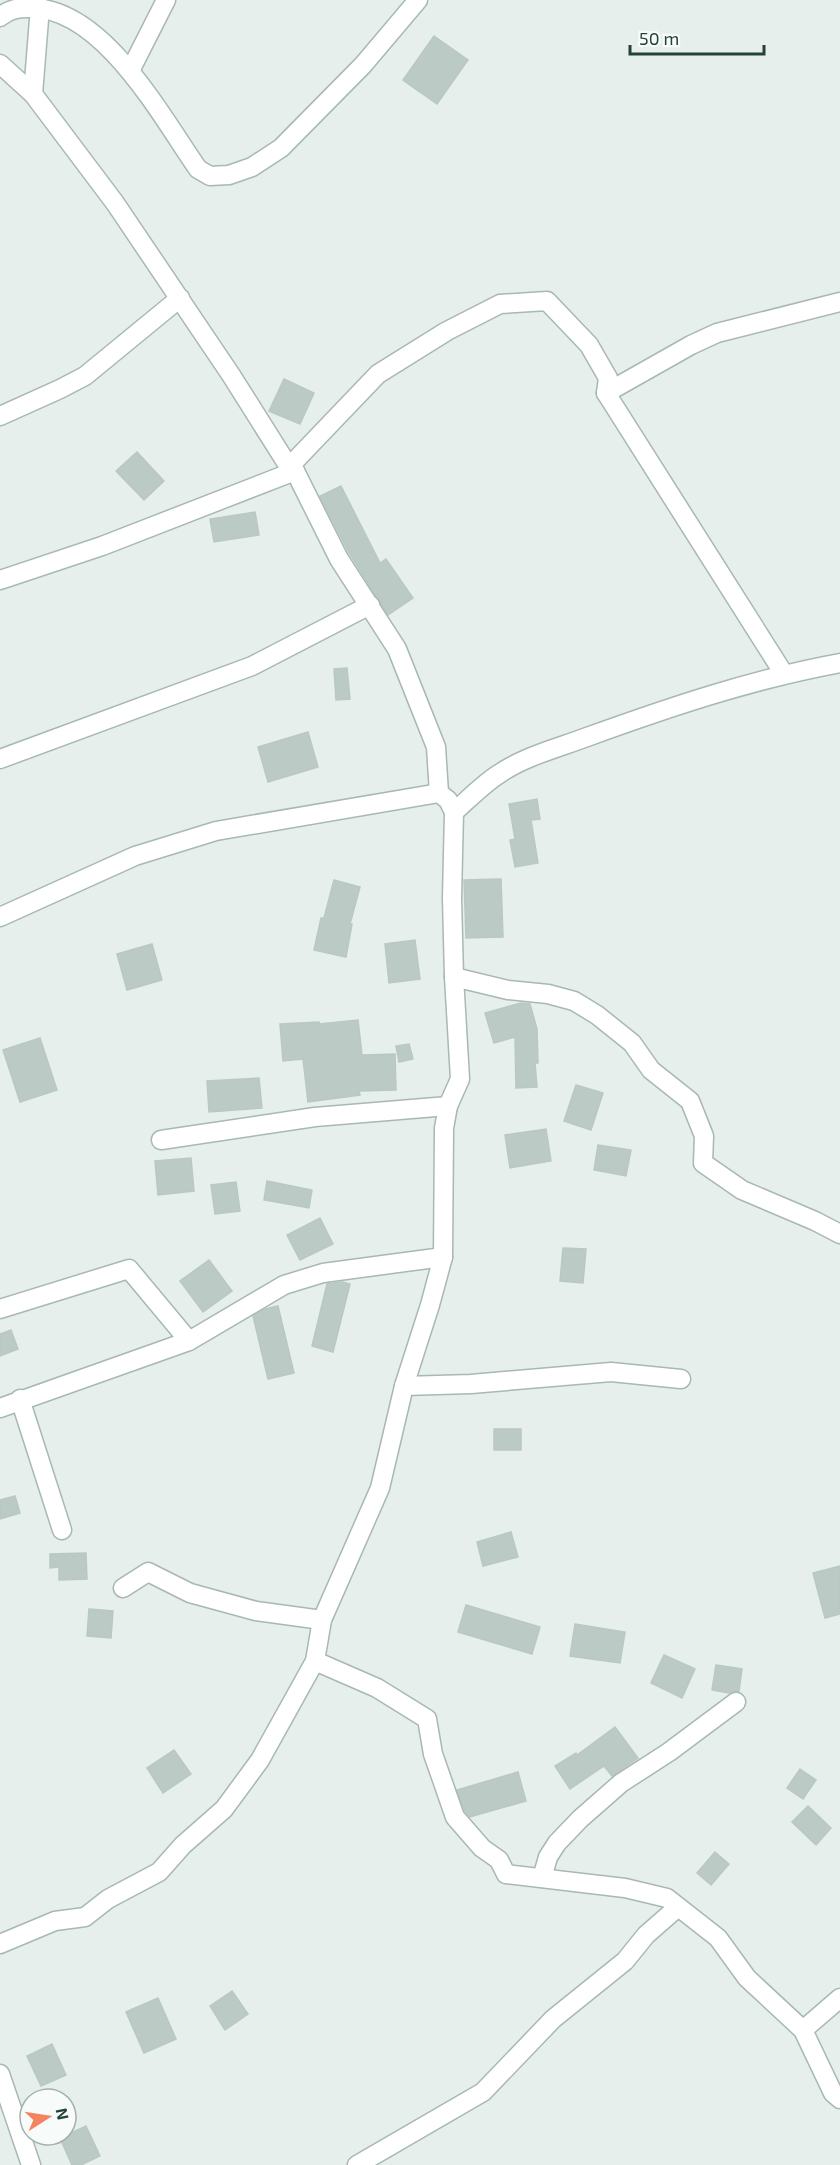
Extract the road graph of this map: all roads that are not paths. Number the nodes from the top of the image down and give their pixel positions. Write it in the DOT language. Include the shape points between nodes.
graph roads {
  1 [pos="166,0"];
  2 [pos="418,0"];
  3 [pos="40,7"];
  4 [pos="0,17"];
  5 [pos="0,64"];
  6 [pos="130,70"];
  7 [pos="33,94"];
  8 [pos="180,298"];
  9 [pos="840,302"];
  10 [pos="606,393"];
  11 [pos="0,416"];
  12 [pos="292,469"];
  13 [pos="0,580"];
  14 [pos="369,604"];
  15 [pos="840,663"];
  16 [pos="784,674"];
  17 [pos="0,759"];
  18 [pos="440,793"];
  19 [pos="454,812"];
  20 [pos="0,917"];
  21 [pos="454,977"];
  22 [pos="448,1106"];
  23 [pos="161,1140"];
  24 [pos="840,1234"];
  25 [pos="443,1257"];
  26 [pos="0,1310"];
  27 [pos="189,1341"];
  28 [pos="681,1379"];
  29 [pos="404,1386"];
  30 [pos="20,1399"];
  31 [pos="0,1408"];
  32 [pos="62,1530"];
  33 [pos="123,1588"];
  34 [pos="322,1620"];
  35 [pos="315,1661"];
  36 [pos="736,1702"];
  37 [pos="542,1878"];
  38 [pos="678,1907"];
  39 [pos="0,1944"];
  40 [pos="840,1998"];
  41 [pos="803,2030"];
  42 [pos="0,2074"];
  43 [pos="840,2099"];
  44 [pos="31,2165"];
  45 [pos="357,2165"];
  1 -- 6 [label="street"];
  2 -- 6 [label="street" via="363,65 281,148 252,167 229,175 210,176 198,169"];
  3 -- 4 [label="street" via="6,11"];
  3 -- 6 [label="street" via="76,20 105,42"];
  3 -- 7 [label="street"];
  5 -- 7 [label="street"];
  7 -- 8 [label="street"];
  8 -- 11 [label="street" via="85,376"];
  8 -- 12 [label="street"];
  9 -- 10 [label="street" via="717,333"];
  10 -- 12 [label="street" via="608,378 589,345 546,301 500,304 378,374"];
  10 -- 16 [label="street"];
  12 -- 13 [label="street" via="102,546"];
  12 -- 14 [label="street" via="339,559"];
  14 -- 17 [label="street" via="252,666"];
  14 -- 18 [label="street" via="397,649 417,695 436,747"];
  15 -- 16 [label="street"];
  16 -- 19 [label="street" via="645,716 526,759 498,774"];
  18 -- 19 [label="street"];
  18 -- 20 [label="street" via="216,831 135,856"];
  19 -- 21 [label="street"];
  21 -- 22 [label="street" via="460,1079"];
  21 -- 24 [label="street" via="508,990 548,994 574,1001 597,1015 632,1043 651,1070 690,1101 704,1136 703,1163 742,1190"];
  22 -- 23 [label="street" via="315,1117"];
  22 -- 25 [label="street" via="444,1128"];
  25 -- 27 [label="street" via="323,1273 284,1285"];
  25 -- 29 [label="street"];
  26 -- 27 [label="street" via="129,1269"];
  27 -- 30 [label="street"];
  28 -- 29 [label="street" via="611,1372"];
  29 -- 34 [label="street" via="380,1488"];
  30 -- 31 [label="street"];
  30 -- 32 [label="street"];
  33 -- 34 [label="street" via="148,1572 190,1593 256,1611"];
  34 -- 35 [label="street"];
  35 -- 37 [label="street" via="377,1688 427,1719 433,1754 455,1816 482,1848 498,1860 506,1874"];
  35 -- 39 [label="street" via="260,1760 224,1809 159,1872 108,1899 85,1917 55,1921"];
  36 -- 37 [label="street" via="621,1783 580,1819 557,1843"];
  37 -- 38 [label="street" via="625,1888 667,1898"];
  38 -- 41 [label="street" via="718,1938 747,1978"];
  38 -- 45 [label="street" via="646,1935 625,1961 553,2019 483,2092"];
  40 -- 41 [label="street"];
  41 -- 43 [label="street" via="833,2093"];
  42 -- 44 [label="street"];
}
